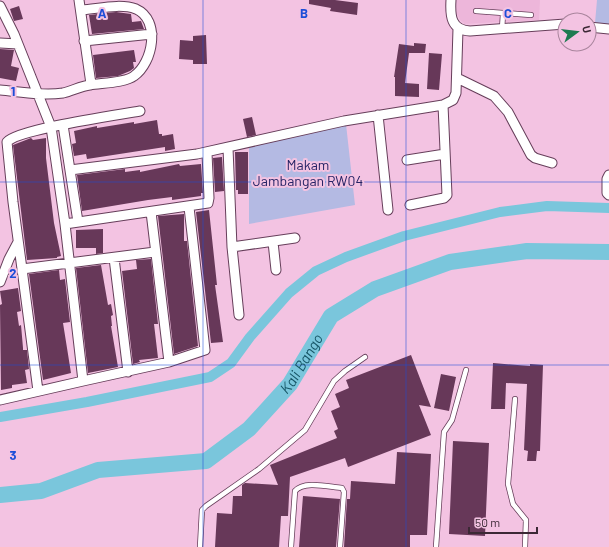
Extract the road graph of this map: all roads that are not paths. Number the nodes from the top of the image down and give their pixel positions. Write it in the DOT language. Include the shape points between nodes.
graph roads {
  1 [pos="4,0"];
  2 [pos="79,0"];
  3 [pos="451,0"];
  4 [pos="0,2"];
  5 [pos="0,6"];
  6 [pos="82,10"];
  7 [pos="476,11"];
  8 [pos="503,14"];
  9 [pos="531,15"];
  10 [pos="557,25"];
  11 [pos="597,27"];
  12 [pos="502,28"];
  13 [pos="458,29"];
  14 [pos="609,29"];
  15 [pos="152,34"];
  16 [pos="84,41"];
  17 [pos="0,43"];
  18 [pos="18,44"];
  19 [pos="457,78"];
  20 [pos="91,84"];
  21 [pos="0,90"];
  22 [pos="38,94"];
  23 [pos="444,105"];
  24 [pos="140,111"];
  25 [pos="378,115"];
  26 [pos="63,125"];
  27 [pos="51,127"];
  28 [pos="228,148"];
  29 [pos="207,152"];
  30 [pos="446,154"];
  31 [pos="407,160"];
  32 [pos="552,163"];
  33 [pos="70,170"];
  34 [pos="609,175"];
  35 [pos="609,195"];
  36 [pos="410,205"];
  37 [pos="189,207"];
  38 [pos="388,210"];
  39 [pos="151,212"];
  40 [pos="78,222"];
  41 [pos="65,224"];
  42 [pos="295,238"];
  43 [pos="18,242"];
  44 [pos="272,242"];
  45 [pos="232,247"];
  46 [pos="155,252"];
  47 [pos="114,258"];
  48 [pos="69,263"];
  49 [pos="22,269"];
  50 [pos="276,270"];
  51 [pos="0,282"];
  52 [pos="239,315"];
  53 [pos="364,357"];
  54 [pos="169,362"];
  55 [pos="466,370"];
  56 [pos="128,372"];
  57 [pos="83,381"];
  58 [pos="38,391"];
  59 [pos="514,399"];
  60 [pos="0,400"];
  61 [pos="200,547"];
  62 [pos="291,547"];
  63 [pos="340,547"];
  64 [pos="436,547"];
  65 [pos="525,547"];
  1 -- 4 [label="street"];
  2 -- 6 [label="street"];
  3 -- 13 [label="street" via="452,19"];
  5 -- 18 [label="street"];
  6 -- 15 [label="street" via="125,6 137,10 147,18"];
  6 -- 16 [label="street"];
  7 -- 8 [label="lane"];
  8 -- 9 [label="lane"];
  8 -- 12 [label="lane"];
  10 -- 12 [label="street"];
  11 -- 14 [label="street"];
  12 -- 13 [label="street" via="470,31"];
  13 -- 19 [label="street"];
  15 -- 16 [label="street"];
  15 -- 20 [label="street" via="148,58 132,78"];
  16 -- 20 [label="street"];
  17 -- 18 [label="street"];
  18 -- 22 [label="street"];
  19 -- 23 [label="street" via="455,98"];
  19 -- 32 [label="street" via="494,96 508,112 531,155"];
  20 -- 22 [label="street" via="65,92"];
  21 -- 22 [label="street"];
  22 -- 27 [label="street"];
  23 -- 25 [label="street"];
  23 -- 30 [label="street"];
  24 -- 26 [label="street"];
  25 -- 28 [label="street"];
  25 -- 38 [label="street"];
  26 -- 27 [label="street"];
  26 -- 33 [label="street"];
  27 -- 41 [label="street"];
  27 -- 43 [label="street" via="12,137 7,142"];
  28 -- 29 [label="street"];
  28 -- 45 [label="street"];
  29 -- 33 [label="street"];
  29 -- 37 [label="street" via="209,202"];
  30 -- 31 [label="street"];
  30 -- 36 [label="street" via="447,195 444,198"];
  33 -- 40 [label="street"];
  34 -- 35 [label="street"];
  37 -- 39 [label="street"];
  37 -- 54 [label="street" via="206,348 203,353"];
  39 -- 40 [label="street"];
  39 -- 46 [label="street"];
  40 -- 41 [label="street"];
  41 -- 48 [label="street"];
  42 -- 44 [label="street"];
  43 -- 49 [label="street"];
  43 -- 51 [label="street"];
  44 -- 45 [label="street"];
  44 -- 50 [label="street"];
  45 -- 52 [label="street"];
  46 -- 47 [label="street"];
  46 -- 54 [label="street"];
  47 -- 48 [label="street"];
  47 -- 56 [label="street"];
  48 -- 49 [label="street"];
  48 -- 57 [label="street"];
  49 -- 58 [label="street"];
  53 -- 61 [label="lane" via="334,381 297,438 202,510"];
  54 -- 56 [label="street"];
  55 -- 64 [label="lane" via="452,420 444,432"];
  56 -- 57 [label="street"];
  57 -- 58 [label="street"];
  58 -- 60 [label="street"];
  59 -- 65 [label="lane" via="508,484 513,504 526,520"];
  62 -- 63 [label="lane" via="296,491 307,485 342,488 344,492"];
}
